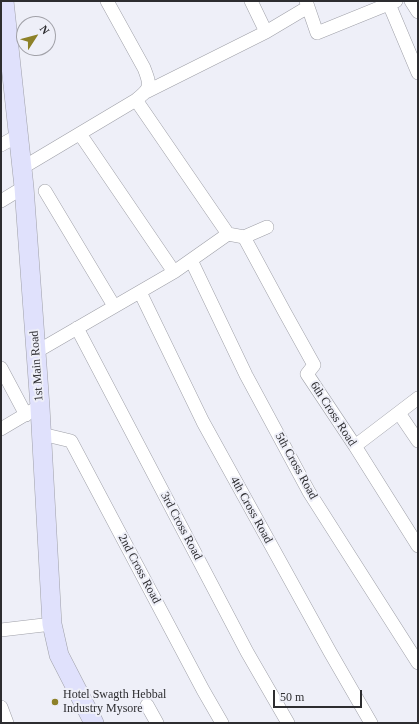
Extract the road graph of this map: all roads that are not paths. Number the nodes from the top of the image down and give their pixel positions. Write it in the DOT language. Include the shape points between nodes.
graph roads {
  1 [pos="4,1"];
  2 [pos="107,1"];
  3 [pos="251,1"];
  4 [pos="411,1"];
  5 [pos="392,2"];
  6 [pos="307,4"];
  7 [pos="418,12"];
  8 [pos="266,32"];
  9 [pos="4,35"];
  10 [pos="418,74"];
  11 [pos="7,82"];
  12 [pos="141,96"];
  13 [pos="80,134"];
  14 [pos="18,135"];
  15 [pos="1,145"];
  16 [pos="22,168"];
  17 [pos="24,187"];
  18 [pos="45,191"];
  19 [pos="1,201"];
  20 [pos="267,227"];
  21 [pos="228,234"];
  22 [pos="244,237"];
  23 [pos="191,260"];
  24 [pos="174,272"];
  25 [pos="140,292"];
  26 [pos="114,306"];
  27 [pos="77,328"];
  28 [pos="36,352"];
  29 [pos="1,368"];
  30 [pos="418,398"];
  31 [pos="33,410"];
  32 [pos="399,413"];
  33 [pos="1,429"];
  34 [pos="42,434"];
  35 [pos="418,441"];
  36 [pos="354,446"];
  37 [pos="418,546"];
  38 [pos="52,624"];
  39 [pos="1,630"];
  40 [pos="418,663"];
  41 [pos="147,704"];
  42 [pos="1,707"];
  43 [pos="7,723"];
  44 [pos="94,723"];
  45 [pos="156,723"];
  46 [pos="222,723"];
  47 [pos="288,723"];
  48 [pos="371,723"];
  1 -- 9 [label="street, 1st Main Road"];
  2 -- 12 [label="street" via="148,78 149,86"];
  3 -- 8 [label="street"];
  4 -- 7 [label="street"];
  5 -- 6 [label="street" via="317,33"];
  5 -- 10 [label="street"];
  6 -- 8 [label="street"];
  8 -- 12 [label="street"];
  9 -- 11 [label="street, 1st Main Road"];
  11 -- 14 [label="street, 1st Main Road"];
  12 -- 13 [label="street"];
  12 -- 21 [label="street"];
  13 -- 16 [label="street"];
  13 -- 24 [label="street"];
  14 -- 15 [label="street"];
  14 -- 16 [label="street, 1st Main Road"];
  16 -- 17 [label="street, 1st Main Road"];
  17 -- 19 [label="street"];
  17 -- 28 [label="street, 1st Main Road"];
  18 -- 26 [label="street"];
  20 -- 22 [label="street"];
  21 -- 22 [label="street"];
  21 -- 23 [label="street"];
  22 -- 36 [label="street, 6th Cross Road" via="314,365 307,374"];
  23 -- 24 [label="street"];
  23 -- 40 [label="street, 5th Cross Road" via="246,375 309,492"];
  24 -- 25 [label="street"];
  25 -- 26 [label="street"];
  25 -- 48 [label="street, 4th Cross Road" via="203,422"];
  26 -- 27 [label="street"];
  27 -- 28 [label="street"];
  27 -- 47 [label="street, 3rd Cross Road" via="247,652"];
  28 -- 31 [label="street, 1st Main Road"];
  29 -- 31 [label="street"];
  30 -- 32 [label="street"];
  31 -- 33 [label="street"];
  31 -- 34 [label="street, 1st Main Road"];
  32 -- 35 [label="street"];
  32 -- 36 [label="street"];
  34 -- 38 [label="street, 1st Main Road"];
  34 -- 46 [label="street, 2nd Cross Road" via="71,441 202,690"];
  36 -- 37 [label="street, 6th Cross Road"];
  38 -- 39 [label="street"];
  38 -- 44 [label="street, 1st Main Road" via="60,655"];
  41 -- 45 [label="street"];
  42 -- 43 [label="street"];
}
